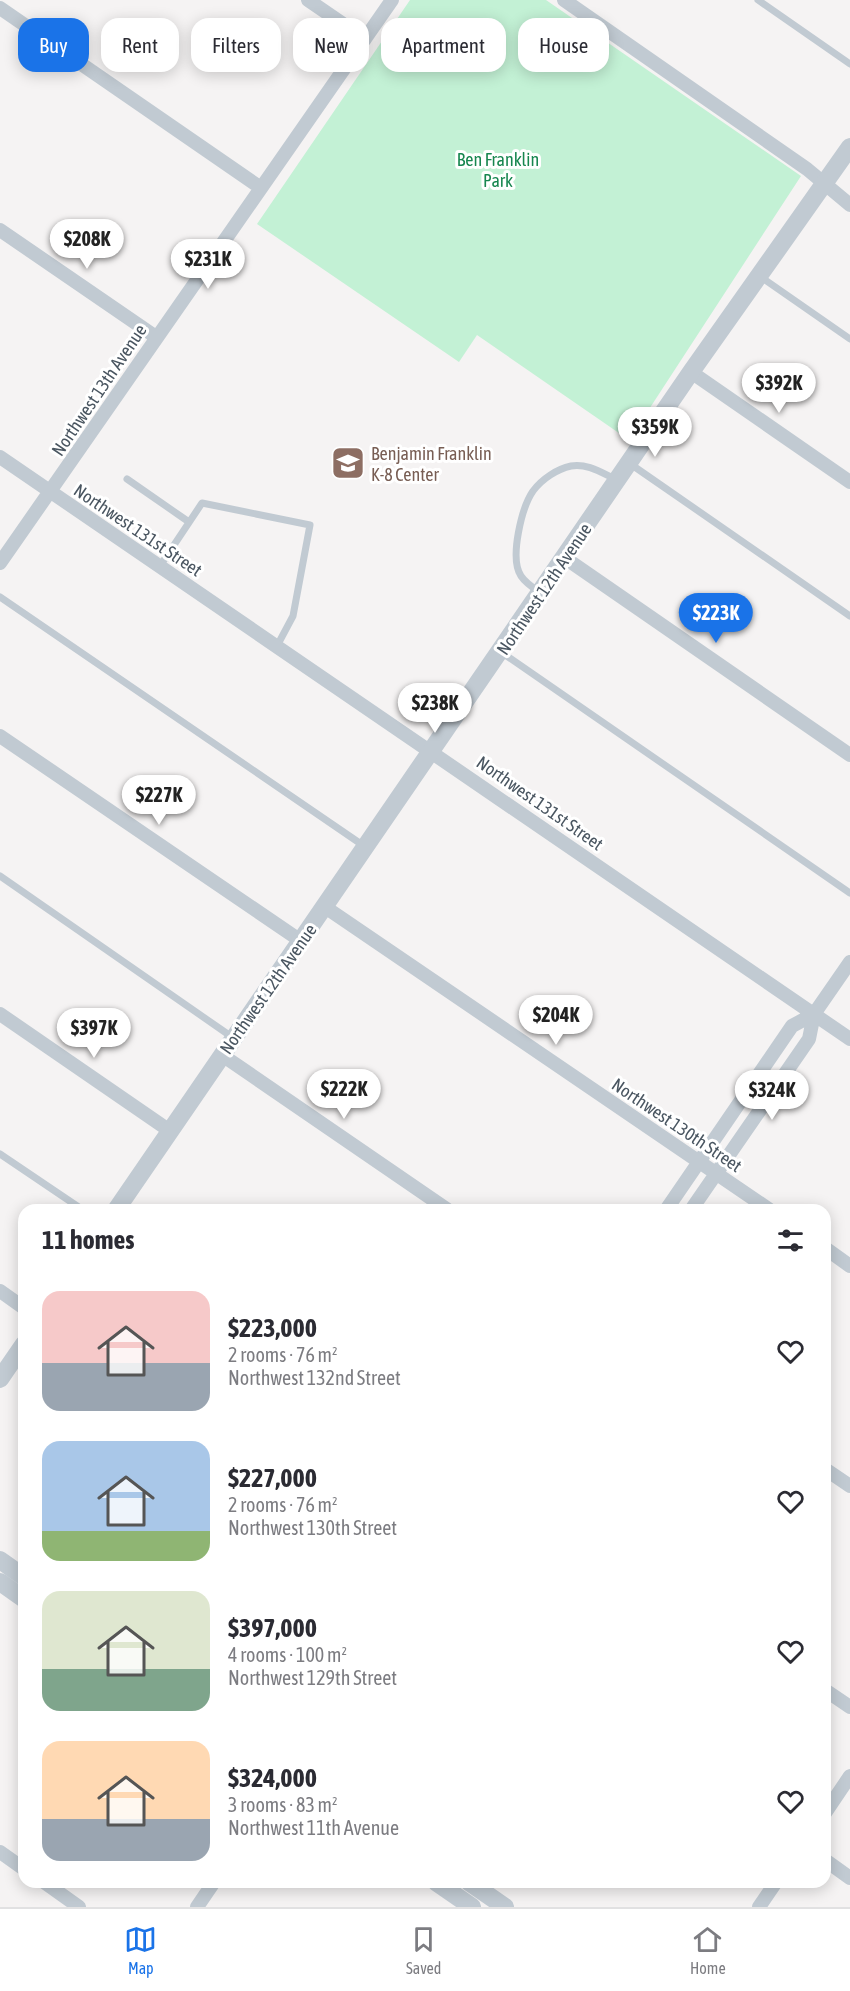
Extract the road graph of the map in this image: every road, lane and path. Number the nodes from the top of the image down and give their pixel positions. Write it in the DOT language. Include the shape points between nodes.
graph roads {
  1 [pos="308,0"];
  2 [pos="392,0"];
  3 [pos="564,0"];
  4 [pos="758,0"];
  5 [pos="0,8"];
  6 [pos="334,18"];
  7 [pos="369,33"];
  8 [pos="850,64"];
  9 [pos="342,72"];
  10 [pos="850,147"];
  11 [pos="824,183"];
  12 [pos="261,188"];
  13 [pos="850,205"];
  14 [pos="0,230"];
  15 [pos="759,276"];
  16 [pos="156,337"];
  17 [pos="850,339"];
  18 [pos="691,372"];
  19 [pos="0,458"];
  20 [pos="629,463"];
  21 [pos="127,479"];
  22 [pos="618,480"];
  23 [pos="850,482"];
  24 [pos="51,492"];
  25 [pos="189,522"];
  26 [pos="565,558"];
  27 [pos="0,563"];
  28 [pos="160,566"];
  29 [pos="541,593"];
  30 [pos="0,597"];
  31 [pos="850,616"];
  32 [pos="277,646"];
  33 [pos="501,652"];
  34 [pos="0,736"];
  35 [pos="433,751"];
  36 [pos="850,755"];
  37 [pos="366,848"];
  38 [pos="0,876"];
  39 [pos="850,892"];
  40 [pos="325,907"];
  41 [pos="301,941"];
  42 [pos="850,962"];
  43 [pos="0,1014"];
  44 [pos="814,1014"];
  45 [pos="234,1038"];
  46 [pos="850,1039"];
  47 [pos="222,1055"];
  48 [pos="170,1131"];
  49 [pos="0,1154"];
  50 [pos="699,1162"];
  51 [pos="716,1174"];
  52 [pos="74,1204"];
  53 [pos="124,1204"];
  54 [pos="439,1204"];
  55 [pos="670,1204"];
  56 [pos="695,1204"];
  57 [pos="761,1204"];
  58 [pos="831,1252"];
  59 [pos="850,1266"];
  60 [pos="0,1291"];
  61 [pos="18,1304"];
  62 [pos="18,1357"];
  63 [pos="0,1379"];
  64 [pos="831,1473"];
  65 [pos="850,1486"];
  66 [pos="0,1560"];
  67 [pos="18,1572"];
  68 [pos="0,1582"];
  69 [pos="18,1595"];
  70 [pos="831,1694"];
  71 [pos="850,1707"];
  72 [pos="850,1776"];
  73 [pos="831,1804"];
  74 [pos="0,1852"];
  75 [pos="831,1864"];
  76 [pos="18,1865"];
  77 [pos="850,1878"];
  78 [pos="52,1888"];
  79 [pos="210,1888"];
  80 [pos="445,1888"];
  81 [pos="478,1888"];
  82 [pos="773,1888"];
  83 [pos="79,1907"];
  84 [pos="197,1907"];
  85 [pos="472,1907"];
  86 [pos="505,1907"];
  87 [pos="759,1907"];
  1 -- 6 [label="street"];
  2 -- 7 [label="street, Northwest 13th Avenue"];
  3 -- 11 [label="street"];
  4 -- 8 [label="lane"];
  5 -- 12 [label="street"];
  9 -- 12 [label="street, Northwest 13th Avenue"];
  10 -- 11 [label="street, Northwest 12th Avenue"];
  11 -- 13 [label="street"];
  11 -- 15 [label="street, Northwest 12th Avenue"];
  12 -- 16 [label="street, Northwest 13th Avenue"];
  14 -- 16 [label="street"];
  15 -- 17 [label="lane"];
  15 -- 18 [label="street, Northwest 12th Avenue"];
  16 -- 24 [label="street, Northwest 13th Avenue"];
  18 -- 20 [label="street, Northwest 12th Avenue"];
  18 -- 23 [label="street"];
  19 -- 24 [label="street, Northwest 131st Street"];
  20 -- 22 [label="street, Northwest 12th Avenue"];
  20 -- 31 [label="lane"];
  21 -- 25 [label="lane"];
  22 -- 26 [label="street, Northwest 12th Avenue"];
  22 -- 29 [label="lane" via="589,467 572,466 549,474 533,491 521,520 517,561 520,574"];
  24 -- 27 [label="street, Northwest 13th Avenue"];
  24 -- 28 [label="street, Northwest 131st Street"];
  25 -- 28 [label="lane"];
  25 -- 32 [label="lane" via="202,503 310,525 293,616"];
  26 -- 29 [label="street, Northwest 12th Avenue"];
  26 -- 36 [label="street"];
  28 -- 32 [label="street, Northwest 131st Street"];
  29 -- 33 [label="street, Northwest 12th Avenue"];
  30 -- 37 [label="lane"];
  32 -- 35 [label="street, Northwest 131st Street"];
  33 -- 35 [label="street, Northwest 12th Avenue"];
  33 -- 39 [label="lane"];
  34 -- 41 [label="street"];
  35 -- 37 [label="street, Northwest 12th Avenue"];
  35 -- 44 [label="street, Northwest 131st Street"];
  37 -- 40 [label="street, Northwest 12th Avenue"];
  38 -- 45 [label="lane"];
  40 -- 41 [label="street, Northwest 12th Avenue"];
  40 -- 50 [label="street, Northwest 130th Street"];
  41 -- 45 [label="street, Northwest 12th Avenue"];
  42 -- 44 [label="street"];
  43 -- 48 [label="street"];
  44 -- 46 [label="street, Northwest 131st Street"];
  44 -- 50 [label="street" via="792,1026"];
  44 -- 51 [label="street" via="809,1039"];
  45 -- 47 [label="street, Northwest 12th Avenue"];
  47 -- 48 [label="street, Northwest 12th Avenue"];
  47 -- 54 [label="street"];
  48 -- 53 [label="street, Northwest 12th Avenue"];
  49 -- 52 [label="lane"];
  50 -- 51 [label="street, Northwest 130th Street"];
  50 -- 55 [label="street"];
  51 -- 56 [label="street"];
  51 -- 57 [label="street, Northwest 130th Street"];
  58 -- 59 [label="street"];
  60 -- 61 [label="street"];
  62 -- 63 [label="street"];
  64 -- 65 [label="street"];
  66 -- 67 [label="street"];
  68 -- 69 [label="street"];
  70 -- 71 [label="street"];
  72 -- 73 [label="street"];
  74 -- 76 [label="street"];
  75 -- 77 [label="street"];
  78 -- 83 [label="street"];
  79 -- 84 [label="street"];
  80 -- 85 [label="street"];
  81 -- 86 [label="street"];
  82 -- 87 [label="street"];
}
